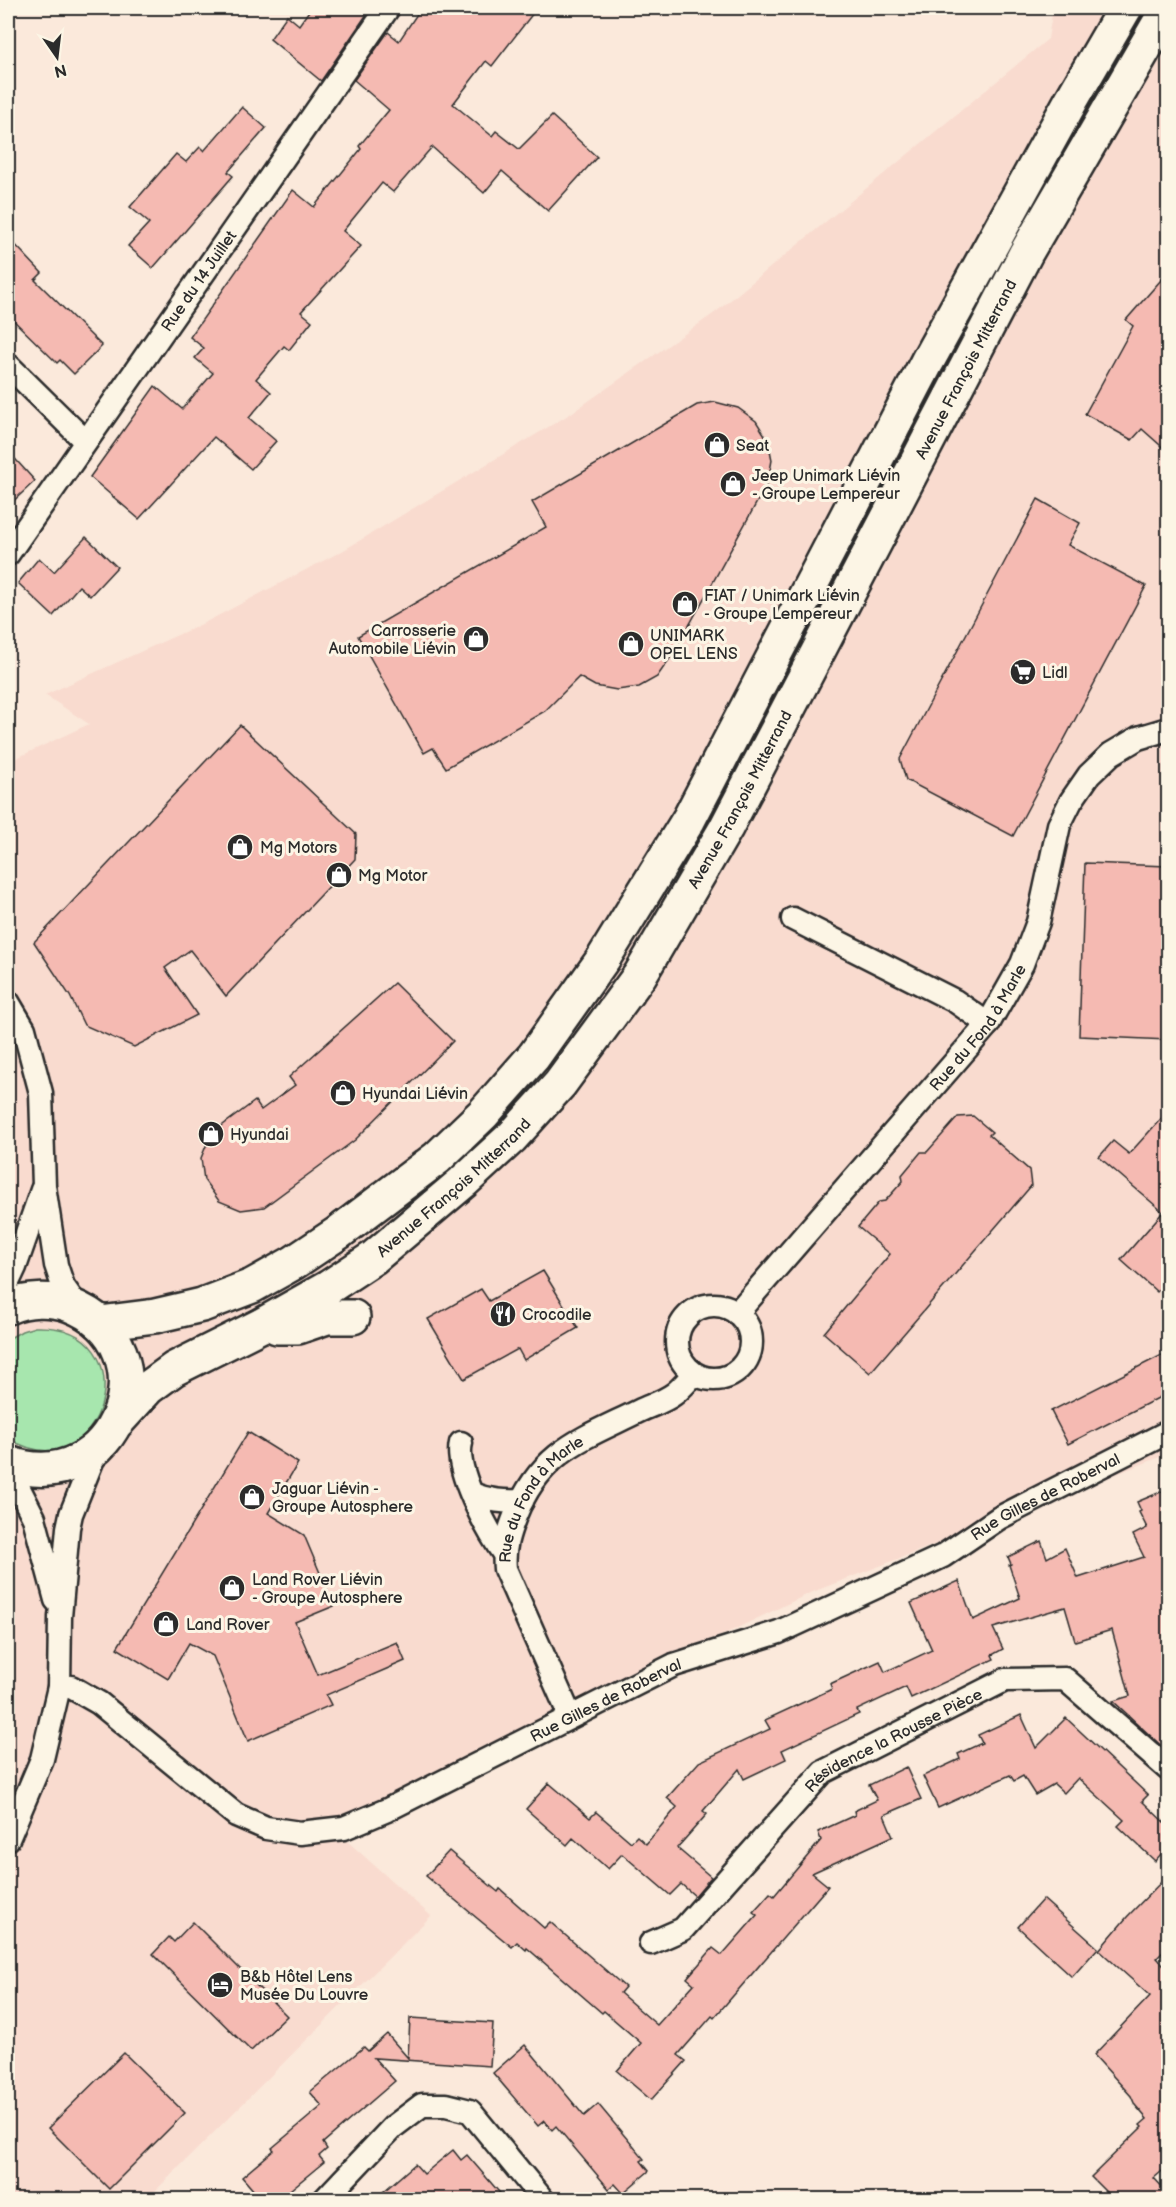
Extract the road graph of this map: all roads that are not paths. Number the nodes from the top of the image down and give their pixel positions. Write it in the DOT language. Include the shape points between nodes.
graph roads {
  1 [pos="388,8"];
  2 [pos="1125,8"];
  3 [pos="1168,8"];
  4 [pos="8,365"];
  5 [pos="86,441"];
  6 [pos="8,554"];
  7 [pos="1168,729"];
  8 [pos="793,919"];
  9 [pos="8,1002"];
  10 [pos="988,1024"];
  11 [pos="44,1186"];
  12 [pos="8,1282"];
  13 [pos="8,1307"];
  14 [pos="737,1313"];
  15 [pos="89,1316"];
  16 [pos="352,1317"];
  17 [pos="260,1326"];
  18 [pos="694,1374"];
  19 [pos="118,1421"];
  20 [pos="1168,1431"];
  21 [pos="461,1443"];
  22 [pos="97,1449"];
  23 [pos="8,1465"];
  24 [pos="472,1494"];
  25 [pos="522,1501"];
  26 [pos="504,1554"];
  27 [pos="60,1617"];
  28 [pos="59,1687"];
  29 [pos="570,1716"];
  30 [pos="1168,1768"];
  31 [pos="8,1839"];
  32 [pos="651,1943"];
  33 [pos="324,2199"];
  34 [pos="543,2199"];
  1 -- 5 [label="street, Rue du 14 Juillet"];
  2 -- 15 [label="main road, Avenue François Mitterrand" via="927,362 689,819 603,959 534,1056 483,1114 437,1158 293,1263 252,1286 202,1305 155,1316"];
  3 -- 17 [label="main road, Avenue François Mitterrand" via="1026,253 726,828 640,975 560,1084 512,1137 373,1258"];
  4 -- 5 [label="street"];
  5 -- 6 [label="street, Rue du 14 Juillet"];
  7 -- 10 [label="street, Rue du Fond à Marle" via="1138,738 1111,754 1089,775 1071,801 1059,825 1034,933 1022,964"];
  8 -- 10 [label="street" via="955,1001"];
  9 -- 11 [label="street" via="24,1029 41,1093"];
  10 -- 14 [label="street, Rue du Fond à Marle"];
  11 -- 12 [label="street"];
  11 -- 15 [label="street" via="63,1286"];
  13 -- 15 [label="main road" via="52,1300"];
  14 -- 18 [label="street" via="745,1321 752,1342 745,1364 737,1372 716,1380"];
  14 -- 18 [label="street" via="727,1307 703,1306 684,1320 677,1342 679,1354"];
  15 -- 19 [label="main road" via="113,1340 122,1359 126,1380"];
  16 -- 17 [label="main road" via="327,1317 298,1327"];
  17 -- 19 [label="main road, Avenue François Mitterrand" via="174,1369 148,1388"];
  18 -- 25 [label="street, Rue du Fond à Marle" via="675,1394 555,1456 539,1471"];
  19 -- 22 [label="main road, Avenue François Mitterrand"];
  20 -- 29 [label="street, Rue Gilles de Roberval" via="999,1518 943,1556 779,1632 674,1665"];
  21 -- 24 [label="street" via="460,1461"];
  22 -- 23 [label="main road" via="77,1462 53,1469"];
  22 -- 27 [label="street" via="71,1514"];
  23 -- 27 [label="street" via="34,1518"];
  24 -- 25 [label="street" via="503,1502"];
  24 -- 26 [label="street"];
  25 -- 26 [label="street, Rue du Fond à Marle"];
  26 -- 29 [label="street, Rue du Fond à Marle" via="505,1569"];
  27 -- 28 [label="street"];
  28 -- 29 [label="street, Rue Gilles de Roberval" via="71,1687 99,1703 236,1815 266,1828 300,1833 344,1828 387,1810"];
  28 -- 31 [label="street" via="42,1759"];
  30 -- 32 [label="street, Résidence la Rousse Pièce" via="1065,1679 1005,1680 823,1772 683,1929"];
  33 -- 34 [label="street" via="393,2127 422,2104 470,2111"];
}
